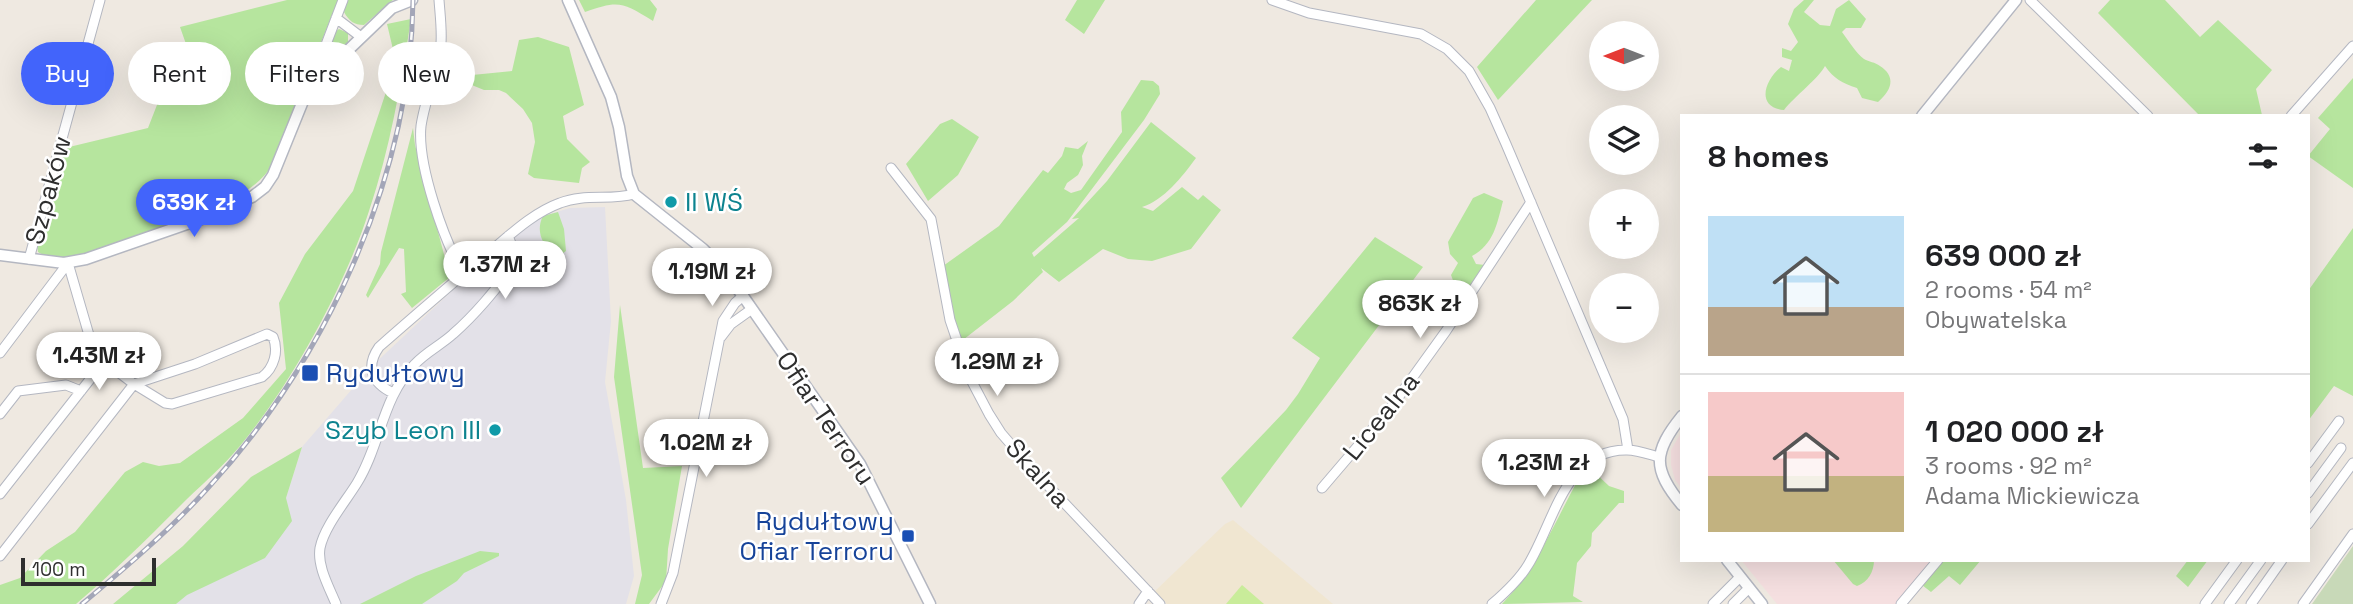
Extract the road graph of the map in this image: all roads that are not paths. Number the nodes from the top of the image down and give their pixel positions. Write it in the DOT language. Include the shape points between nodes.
graph roads {
  1 [pos="100,0"];
  2 [pos="343,0"];
  3 [pos="412,0"];
  4 [pos="439,0"];
  5 [pos="568,0"];
  6 [pos="1272,0"];
  7 [pos="2016,0"];
  8 [pos="2030,0"];
  9 [pos="336,18"];
  10 [pos="361,37"];
  11 [pos="327,42"];
  12 [pos="356,42"];
  13 [pos="2353,46"];
  14 [pos="303,105"];
  15 [pos="1924,114"];
  16 [pos="2146,114"];
  17 [pos="2293,114"];
  18 [pos="891,168"];
  19 [pos="634,194"];
  20 [pos="1531,202"];
  21 [pos="508,236"];
  22 [pos="0,255"];
  23 [pos="29,259"];
  24 [pos="68,263"];
  25 [pos="464,274"];
  26 [pos="743,296"];
  27 [pos="752,309"];
  28 [pos="718,342"];
  29 [pos="0,353"];
  30 [pos="98,363"];
  31 [pos="134,384"];
  32 [pos="81,391"];
  33 [pos="393,393"];
  34 [pos="0,414"];
  35 [pos="1680,419"];
  36 [pos="2339,421"];
  37 [pos="2341,448"];
  38 [pos="1628,450"];
  39 [pos="1659,457"];
  40 [pos="2310,460"];
  41 [pos="2353,463"];
  42 [pos="1322,488"];
  43 [pos="2310,489"];
  44 [pos="0,494"];
  45 [pos="1680,502"];
  46 [pos="2310,521"];
  47 [pos="2353,534"];
  48 [pos="0,556"];
  49 [pos="1729,562"];
  50 [pos="1936,562"];
  51 [pos="2236,562"];
  52 [pos="2260,562"];
  53 [pos="2281,562"];
  54 [pos="1740,577"];
  55 [pos="1749,588"];
  56 [pos="1148,591"];
  57 [pos="336,604"];
  58 [pos="661,604"];
  59 [pos="930,604"];
  60 [pos="1139,604"];
  61 [pos="1160,604"];
  62 [pos="1492,604"];
  63 [pos="1713,604"];
  64 [pos="1733,604"];
  65 [pos="1762,604"];
  66 [pos="1901,604"];
  67 [pos="2205,604"];
  68 [pos="2229,604"];
  69 [pos="2251,604"];
  70 [pos="2303,604"];
  1 -- 23 [label="street, Szpaków"];
  2 -- 9 [label="street"];
  3 -- 10 [label="street" via="392,8"];
  4 -- 25 [label="street" via="441,40 421,143 431,189 453,256"];
  5 -- 19 [label="street" via="612,101"];
  6 -- 20 [label="street" via="1309,13 1421,34 1447,49 1469,71 1490,107"];
  7 -- 15 [label="street"];
  8 -- 16 [label="street"];
  9 -- 10 [label="street"];
  9 -- 11 [label="street"];
  10 -- 12 [label="street"];
  13 -- 17 [label="street"];
  14 -- 24 [label="street" via="273,175 252,197 204,218"];
  18 -- 56 [label="street, Skalna" via="931,219 950,320 969,376 989,414 1035,472"];
  19 -- 21 [label="street" via="564,201"];
  19 -- 26 [label="street, Ofiar Terroru" via="703,249"];
  20 -- 38 [label="street" via="1623,419"];
  20 -- 42 [label="street, Licealna" via="1392,406"];
  21 -- 25 [label="street"];
  21 -- 33 [label="street" via="515,247 514,266 471,317 416,362"];
  22 -- 23 [label="street"];
  23 -- 24 [label="street"];
  24 -- 29 [label="street"];
  24 -- 30 [label="street"];
  25 -- 33 [label="street" via="373,355 370,368 374,379"];
  26 -- 27 [label="street, Ofiar Terroru"];
  26 -- 28 [label="street" via="725,315"];
  27 -- 28 [label="street" via="731,324"];
  27 -- 59 [label="street, Ofiar Terroru" via="860,464"];
  28 -- 58 [label="street" via="673,573"];
  30 -- 31 [label="street" via="109,365"];
  30 -- 32 [label="street"];
  31 -- 31 [label="street" via="165,402 190,400 267,374 275,341 267,334"];
  31 -- 48 [label="street"];
  32 -- 34 [label="street" via="66,385 18,391"];
  32 -- 44 [label="street"];
  33 -- 57 [label="street" via="369,461 320,549 321,566"];
  35 -- 39 [label="street" via="1661,445"];
  36 -- 40 [label="street"];
  37 -- 43 [label="street"];
  38 -- 39 [label="street"];
  38 -- 62 [label="street" via="1608,453 1580,468 1529,563"];
  39 -- 45 [label="street" via="1661,475"];
  41 -- 46 [label="street"];
  47 -- 70 [label="street"];
  49 -- 54 [label="street"];
  50 -- 66 [label="street"];
  51 -- 67 [label="street"];
  52 -- 68 [label="street"];
  53 -- 69 [label="street"];
  54 -- 55 [label="street"];
  54 -- 63 [label="street"];
  55 -- 64 [label="street"];
  55 -- 65 [label="street"];
  56 -- 60 [label="street"];
  56 -- 61 [label="street, Skalna"];
}
